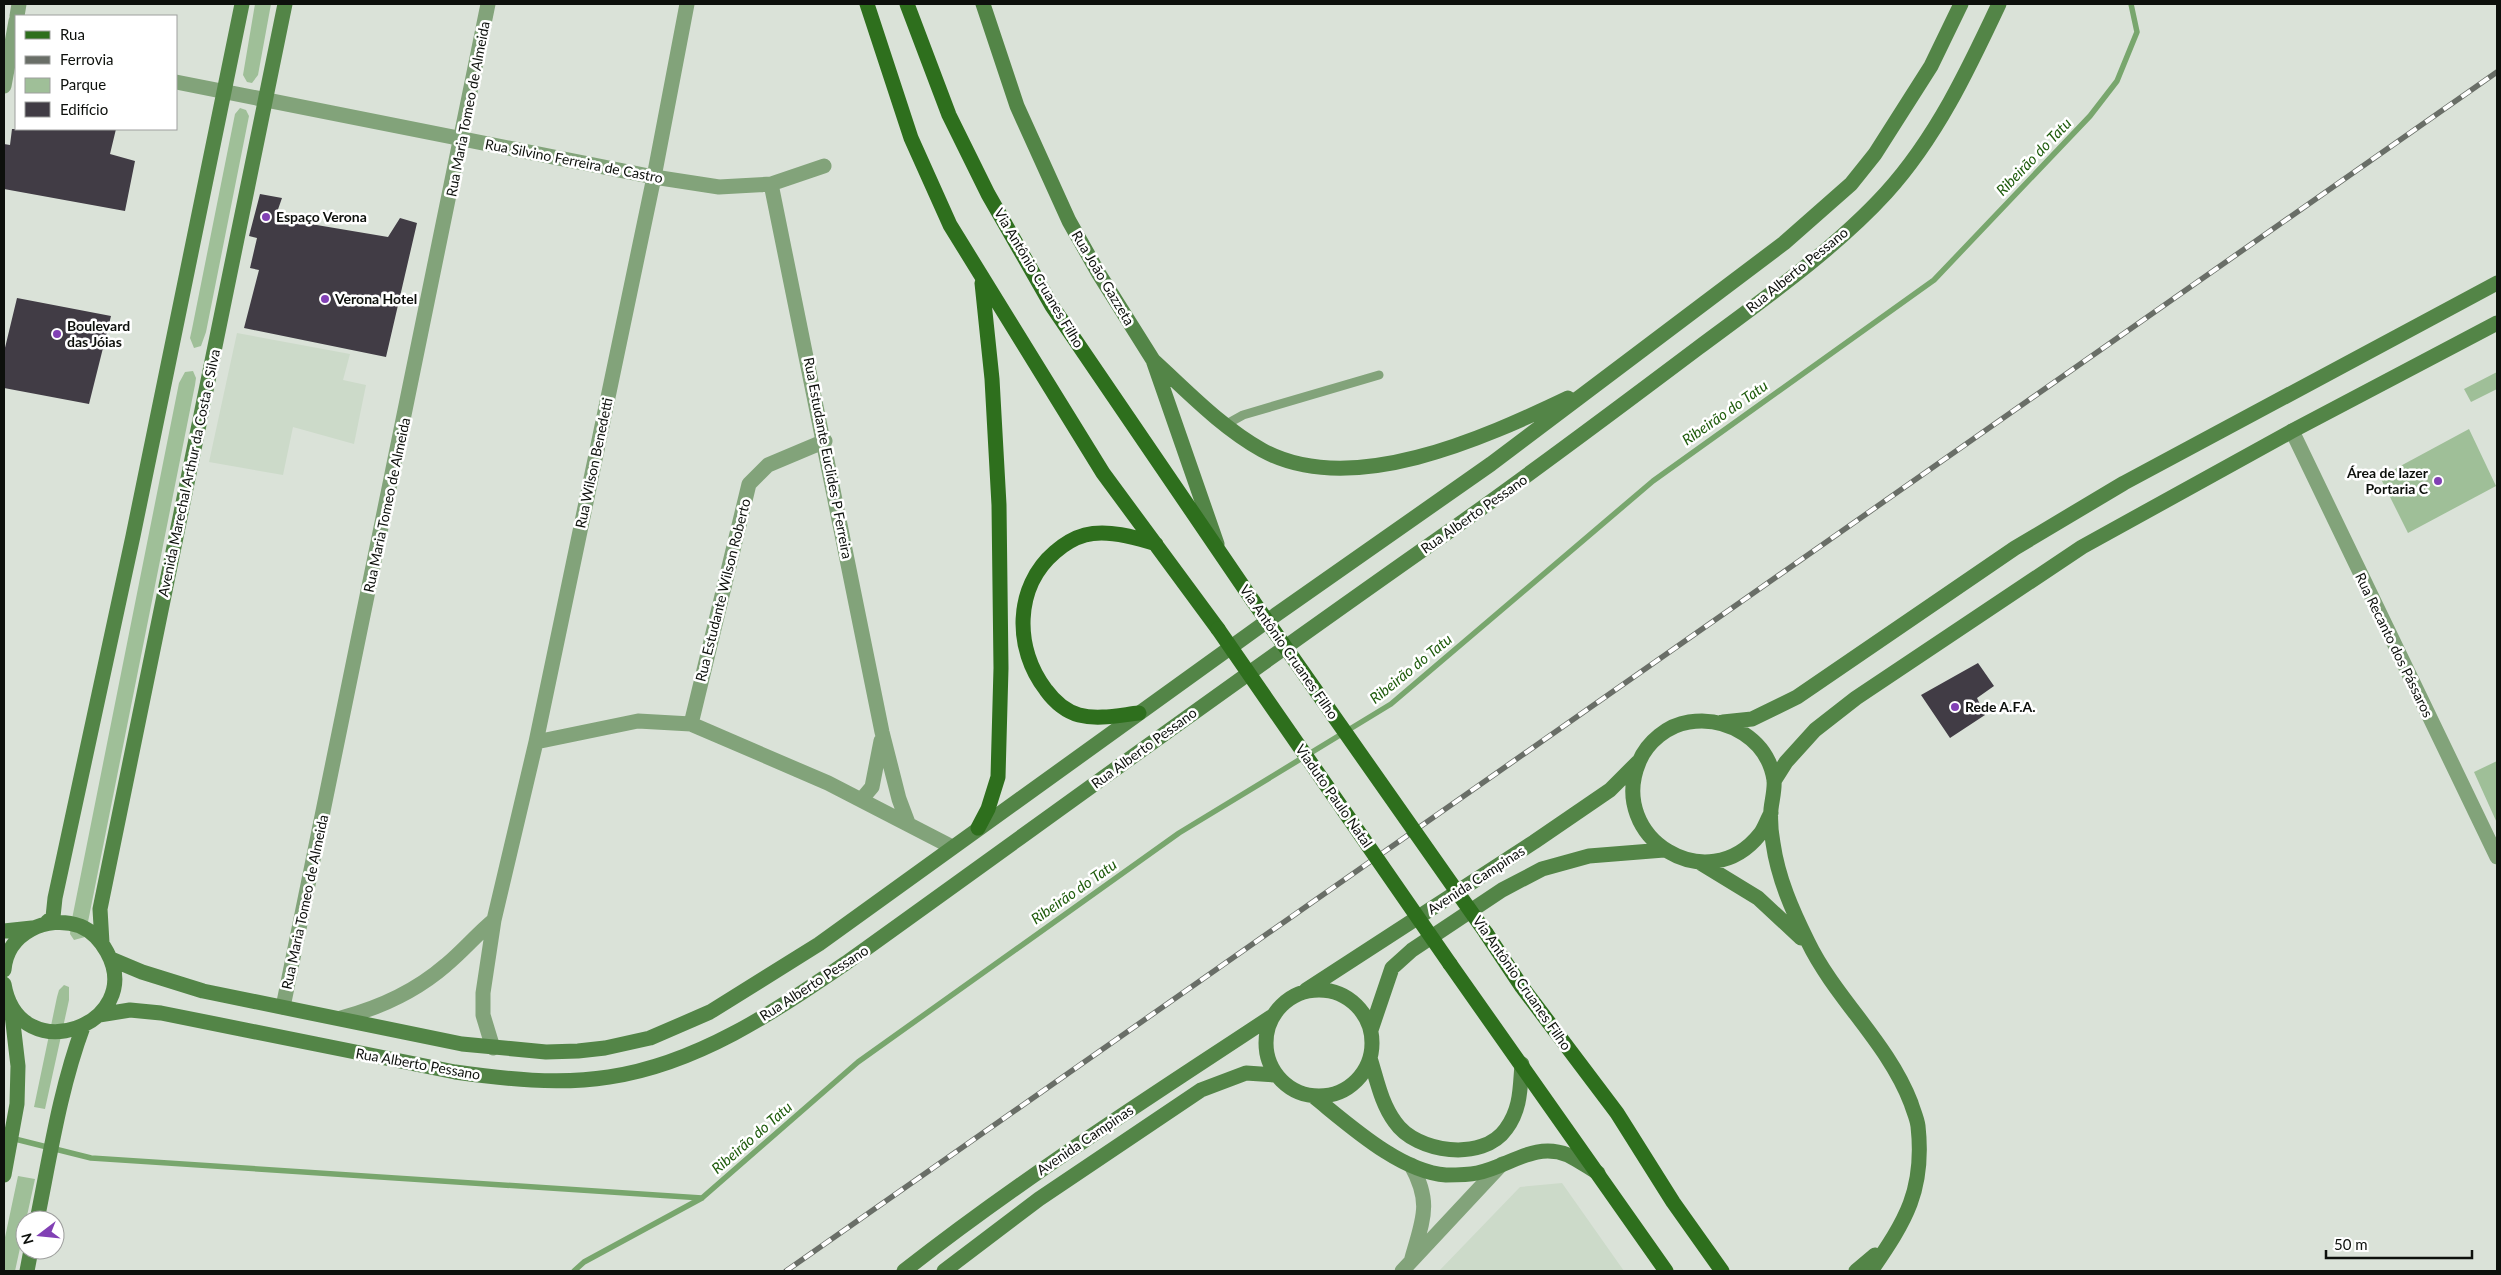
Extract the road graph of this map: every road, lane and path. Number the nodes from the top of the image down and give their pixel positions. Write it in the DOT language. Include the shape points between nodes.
graph roads {
  1 [pos="242,4"];
  2 [pos="285,4"];
  3 [pos="488,4"];
  4 [pos="687,4"];
  5 [pos="867,4"];
  6 [pos="907,4"];
  7 [pos="983,4"];
  8 [pos="1960,4"];
  9 [pos="1999,4"];
  10 [pos="15,26"];
  11 [pos="10,48"];
  12 [pos="178,82"];
  13 [pos="4,86"];
  14 [pos="224,92"];
  15 [pos="265,100"];
  16 [pos="462,139"];
  17 [pos="824,166"];
  18 [pos="654,177"];
  19 [pos="771,184"];
  20 [pos="981,279"];
  21 [pos="2497,284"];
  22 [pos="2497,323"];
  23 [pos="1153,360"];
  24 [pos="1379,375"];
  25 [pos="1598,383"];
  26 [pos="1225,425"];
  27 [pos="2292,432"];
  28 [pos="825,441"];
  29 [pos="1156,544"];
  30 [pos="1220,554"];
  31 [pos="1139,713"];
  32 [pos="1722,722"];
  33 [pos="691,724"];
  34 [pos="882,732"];
  35 [pos="536,742"];
  36 [pos="1639,761"];
  37 [pos="1774,782"];
  38 [pos="861,800"];
  39 [pos="1771,813"];
  40 [pos="908,823"];
  41 [pos="978,828"];
  42 [pos="952,847"];
  43 [pos="1664,850"];
  44 [pos="2497,857"];
  45 [pos="1698,862"];
  46 [pos="494,920"];
  47 [pos="47,922"];
  48 [pos="32,928"];
  49 [pos="4,931"];
  50 [pos="102,943"];
  51 [pos="1811,948"];
  52 [pos="111,959"];
  53 [pos="4,970"];
  54 [pos="4,988"];
  55 [pos="1306,990"];
  56 [pos="11,1006"];
  57 [pos="283,1007"];
  58 [pos="99,1014"];
  59 [pos="1272,1017"];
  60 [pos="341,1018"];
  61 [pos="83,1027"];
  62 [pos="1371,1030"];
  63 [pos="493,1048"];
  64 [pos="1370,1058"];
  65 [pos="1522,1064"];
  66 [pos="1275,1075"];
  67 [pos="1313,1096"];
  68 [pos="1502,1164"];
  69 [pos="1411,1165"];
  70 [pos="1598,1173"];
  71 [pos="4,1174"];
  72 [pos="1024,1181"];
  73 [pos="1039,1199"];
  74 [pos="39,1210"];
  75 [pos="1893,1239"];
  76 [pos="1407,1267"];
  77 [pos="904,1271"];
  78 [pos="944,1271"];
  79 [pos="1666,1271"];
  80 [pos="1722,1271"];
  81 [pos="1856,1271"];
  82 [pos="1871,1271"];
  1 -- 14 [label="main road"];
  2 -- 15 [label="main road, Avenida Marechal Arthur da Costa e Silva"];
  3 -- 16 [label="street, Rua Maria Tomeo de Almeida"];
  4 -- 18 [label="street, Rua Wilson Benedetti"];
  5 -- 20 [label="main road" via="911,138 950,225"];
  6 -- 30 [label="main road, Via Antônio Cruanes Filho" via="949,115 993,203 1052,306"];
  7 -- 23 [label="main road, Rua João Gazzeta" via="1017,106 1069,221"];
  8 -- 25 [label="main road, Rua Alberto Pessano" via="1926,74 1875,154 1851,184 1784,243"];
  9 -- 58 [label="main road, Rua Alberto Pessano" via="1968,68 1911,164 1885,194 1814,258 1518,484 809,989 732,1035 663,1064 635,1072 541,1081 455,1072 162,1013 130,1010"];
  10 -- 11 [label="street"];
  11 -- 13 [label="street"];
  12 -- 14 [label="street, Rua Silvino Ferreira de Castro"];
  14 -- 15 [label="street, Rua Silvino Ferreira de Castro"];
  14 -- 47 [label="main road" via="53,917"];
  15 -- 16 [label="street, Rua Silvino Ferreira de Castro"];
  15 -- 50 [label="main road, Avenida Marechal Arthur da Costa e Silva" via="100,909"];
  16 -- 18 [label="street, Rua Silvino Ferreira de Castro"];
  16 -- 57 [label="street, Rua Maria Tomeo de Almeida"];
  17 -- 19 [label="street, Rua Silvino Ferreira de Castro"];
  18 -- 19 [label="street, Rua Silvino Ferreira de Castro" via="719,187"];
  18 -- 35 [label="street, Rua Wilson Benedetti"];
  19 -- 28 [label="street, Rua Estudante Euclides P Ferreira"];
  20 -- 29 [label="main road" via="1103,473"];
  20 -- 41 [label="main road" via="992,379 999,495 1001,668 998,777"];
  21 -- 32 [label="main road" via="2124,483 2015,548 1797,697 1752,719"];
  22 -- 27 [label="main road"];
  23 -- 26 [label="main road"];
  23 -- 30 [label="main road, Rua João Gazzeta"];
  24 -- 26 [label="lane" via="1243,415"];
  25 -- 26 [label="main road" via="1480,437 1435,452 1343,470 1291,462 1263,450"];
  25 -- 31 [label="main road, Rua Alberto Pessano" via="1491,464"];
  27 -- 37 [label="main road" via="2082,547 1950,634 1815,730 1786,762"];
  27 -- 44 [label="street, Rua Recanto dos Pássaros"];
  28 -- 33 [label="street, Rua Estudante Wilson Roberto" via="768,465 749,484"];
  28 -- 34 [label="street, Rua Estudante Euclides P Ferreira"];
  29 -- 31 [label="main road" via="1121,536 1083,535 1045,561 1034,576 1023,610 1025,646 1031,664 1054,699 1078,715 1094,717"];
  29 -- 65 [label="main road, Viaduto Paulo Natal, bridge"];
  30 -- 80 [label="main road, Via Antônio Cruanes Filho, bridge" via="1522,988 1617,1113 1673,1202"];
  31 -- 41 [label="main road, Rua Alberto Pessano"];
  32 -- 36 [label="main road" via="1692,721 1665,731 1650,744"];
  32 -- 37 [label="main road" via="1741,730 1757,744 1768,761"];
  33 -- 35 [label="street" via="638,720"];
  33 -- 38 [label="street"];
  34 -- 38 [label="street, Rua Estudante Euclides P Ferreira" via="872,787"];
  34 -- 40 [label="street, Rua Estudante Euclides P Ferreira"];
  35 -- 46 [label="street, Rua Wilson Benedetti"];
  36 -- 43 [label="main road" via="1632,785 1635,810 1646,833"];
  36 -- 55 [label="main road, Avenida Campinas" via="1610,790"];
  37 -- 39 [label="main road"];
  38 -- 40 [label="street"];
  39 -- 45 [label="main road" via="1760,834 1743,850 1722,860"];
  39 -- 51 [label="main road" via="1773,842 1788,901"];
  40 -- 42 [label="street"];
  41 -- 42 [label="main road, Rua Alberto Pessano"];
  42 -- 63 [label="main road, Rua Alberto Pessano" via="783,968 686,1024 650,1038 605,1048 546,1052"];
  43 -- 45 [label="main road"];
  43 -- 62 [label="main road, Avenida Campinas" via="1589,856 1542,869 1502,890 1412,950 1392,968"];
  45 -- 51 [label="main road" via="1758,898"];
  46 -- 60 [label="street" via="428,979 386,1003"];
  46 -- 63 [label="street, Rua Wilson Benedetti" via="483,994 484,1015"];
  47 -- 48 [label="main road"];
  47 -- 50 [label="main road" via="83,928"];
  48 -- 49 [label="main road"];
  48 -- 53 [label="main road" via="14,944"];
  50 -- 52 [label="main road"];
  51 -- 75 [label="main road" via="1901,1079 1918,1122 1921,1162 1912,1202"];
  52 -- 57 [label="main road, Rua Alberto Pessano" via="202,991"];
  52 -- 58 [label="main road" via="114,982"];
  54 -- 56 [label="main road"];
  55 -- 59 [label="main road" via="1284,1001"];
  55 -- 62 [label="main road" via="1327,990 1346,997 1362,1011"];
  56 -- 61 [label="main road" via="31,1025 43,1031 70,1032"];
  56 -- 71 [label="main road" via="18,1066 17,1104"];
  57 -- 60 [label="main road, Rua Alberto Pessano"];
  58 -- 61 [label="main road"];
  59 -- 66 [label="main road" via="1266,1031 1265,1046"];
  59 -- 72 [label="main road, Avenida Campinas"];
  60 -- 63 [label="main road, Rua Alberto Pessano"];
  61 -- 74 [label="main road" via="58,1116"];
  62 -- 64 [label="main road"];
  64 -- 65 [label="main road" via="1382,1100 1396,1124 1412,1137 1448,1150 1470,1150 1490,1143 1506,1131 1519,1108"];
  64 -- 67 [label="main road" via="1362,1075 1348,1088 1331,1095"];
  65 -- 70 [label="main road"];
  66 -- 67 [label="main road" via="1300,1094"];
  66 -- 73 [label="main road, Avenida Campinas" via="1246,1073 1201,1090"];
  67 -- 69 [label="main road" via="1378,1147"];
  68 -- 69 [label="main road" via="1477,1173 1445,1175"];
  68 -- 70 [label="main road" via="1527,1153 1542,1151 1567,1155"];
  68 -- 76 [label="street"];
  69 -- 76 [label="street" via="1425,1198 1423,1218"];
  70 -- 79 [label="main road"];
  72 -- 73 [label="main road"];
  72 -- 77 [label="main road, Avenida Campinas"];
  73 -- 78 [label="main road, Avenida Campinas"];
  75 -- 81 [label="main road"];
  75 -- 82 [label="main road"];
}
